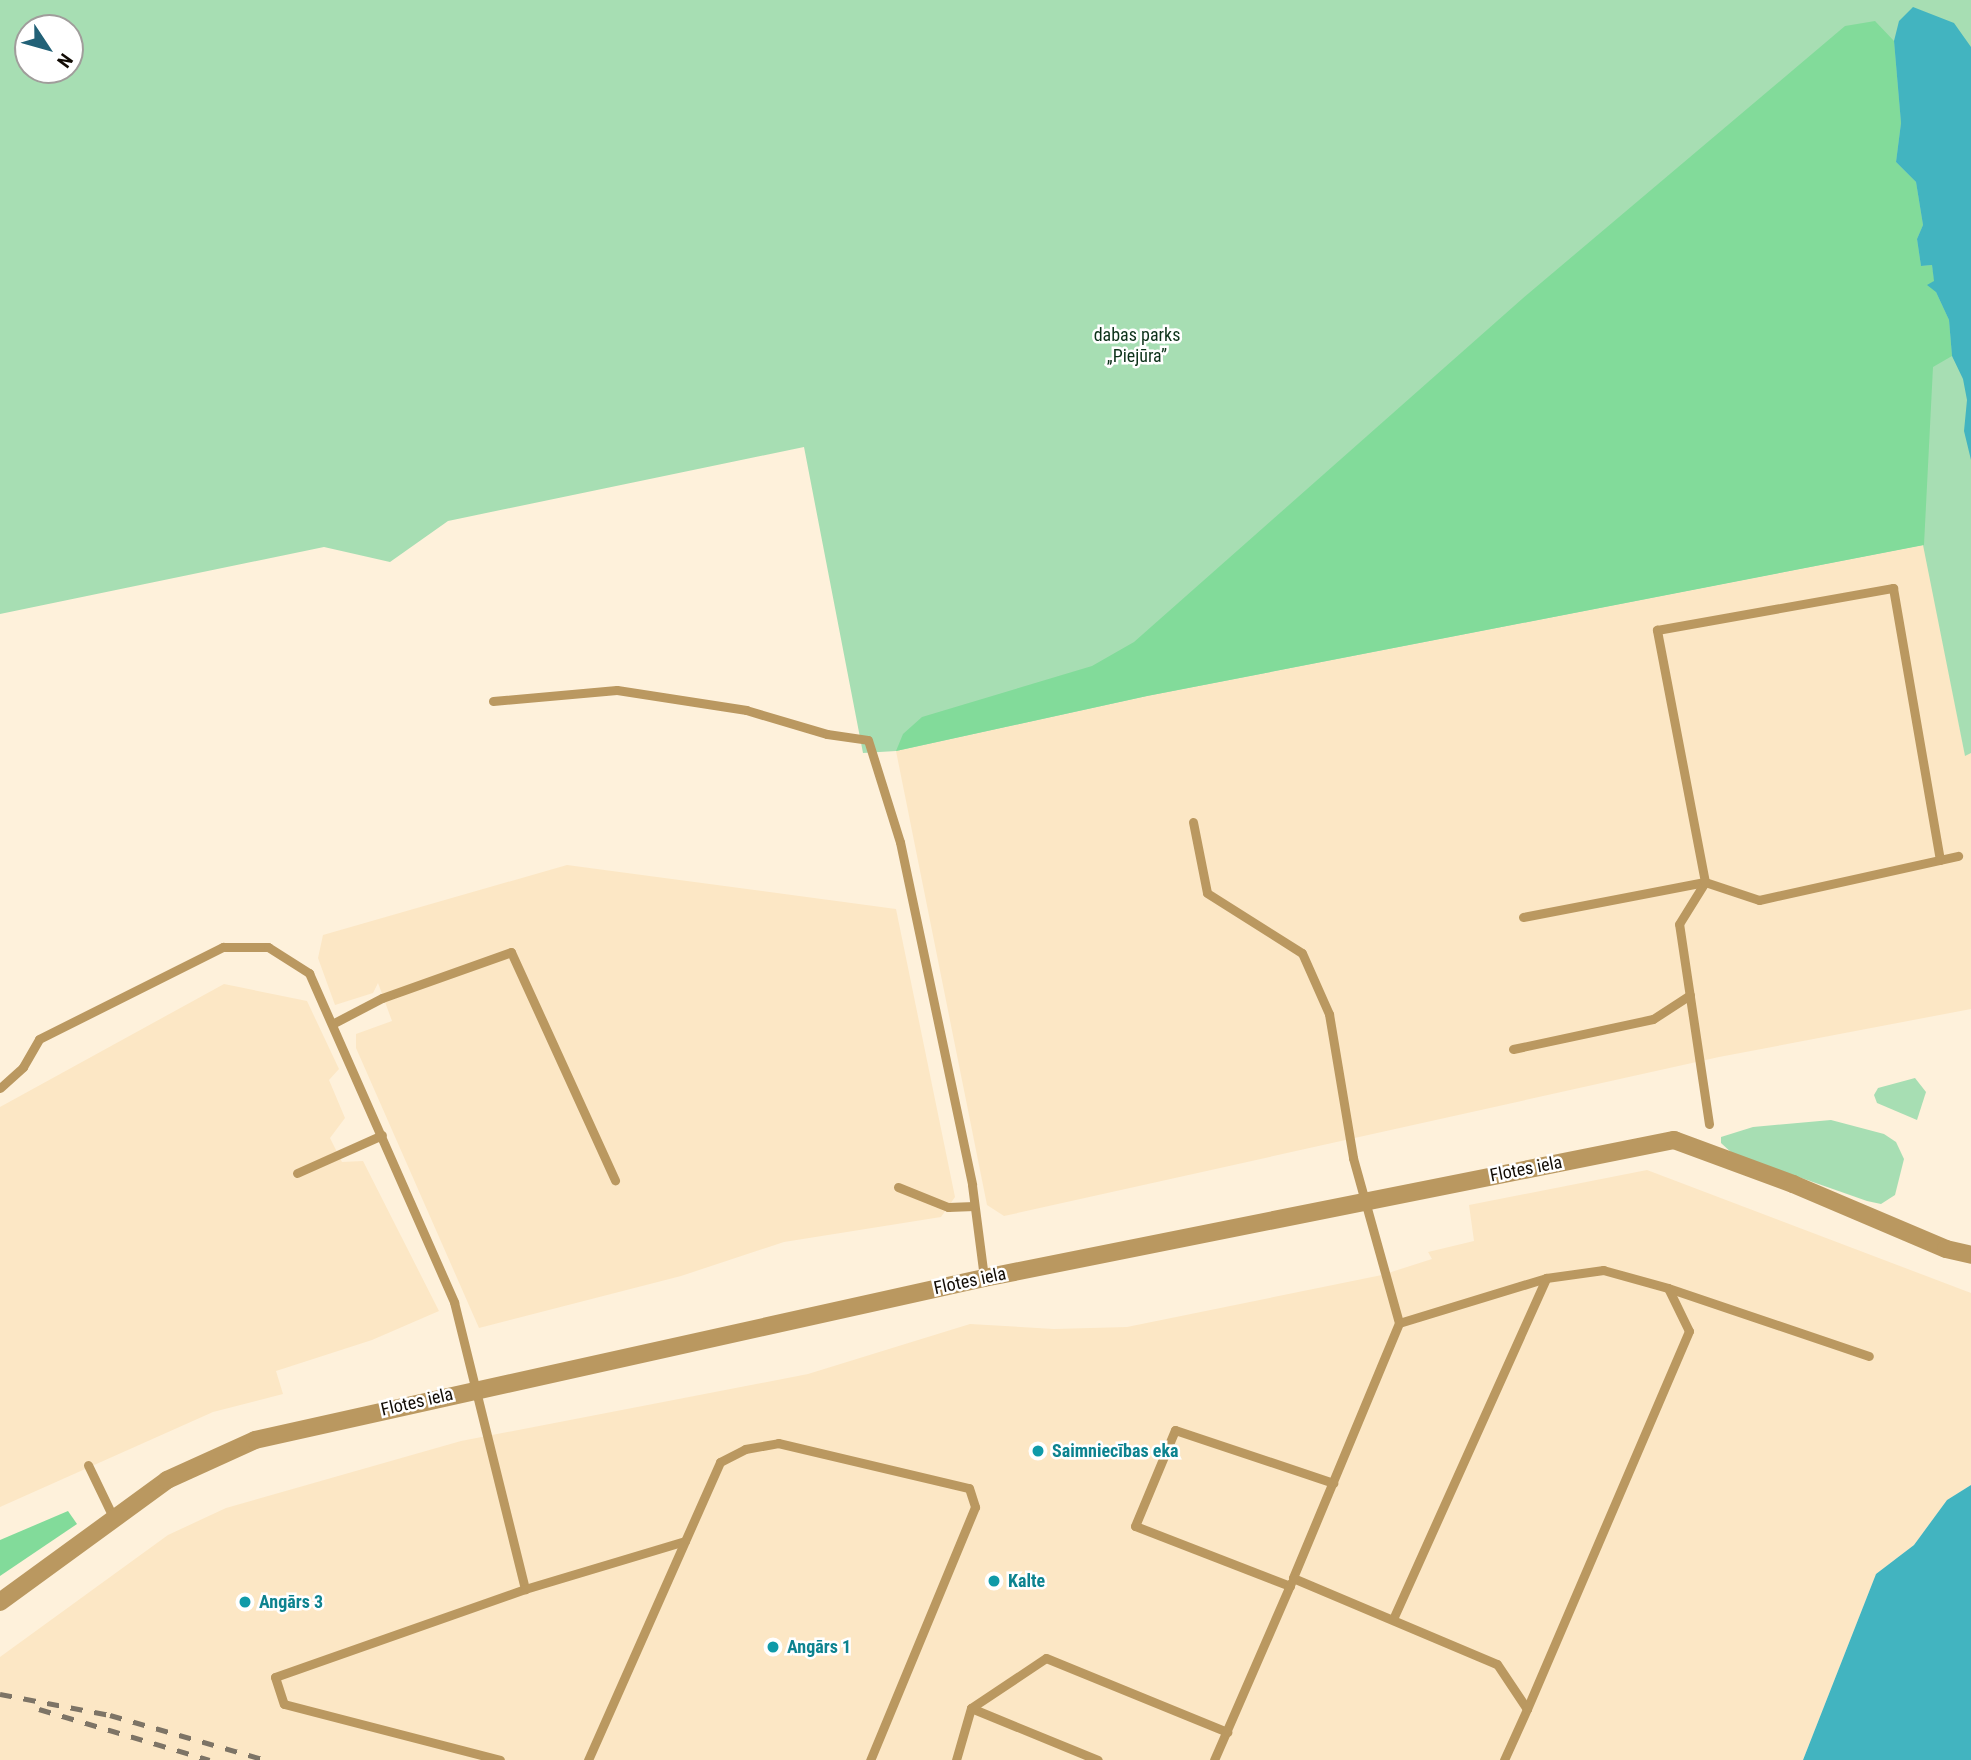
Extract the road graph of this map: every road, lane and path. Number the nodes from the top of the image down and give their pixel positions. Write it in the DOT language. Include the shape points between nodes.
graph roads {
  1 [pos="493,701"];
  2 [pos="1193,822"];
  3 [pos="1958,856"];
  4 [pos="1940,860"];
  5 [pos="1705,882"];
  6 [pos="1523,917"];
  7 [pos="1690,996"];
  8 [pos="334,1024"];
  9 [pos="1513,1049"];
  10 [pos="0,1088"];
  11 [pos="1709,1124"];
  12 [pos="382,1135"];
  13 [pos="297,1173"];
  14 [pos="615,1180"];
  15 [pos="898,1187"];
  16 [pos="1366,1200"];
  17 [pos="974,1206"];
  18 [pos="1971,1255"];
  19 [pos="984,1278"];
  20 [pos="1546,1278"];
  21 [pos="1668,1287"];
  22 [pos="1399,1323"];
  23 [pos="1869,1356"];
  24 [pos="476,1389"];
  25 [pos="88,1465"];
  26 [pos="1333,1483"];
  27 [pos="114,1518"];
  28 [pos="685,1541"];
  29 [pos="1291,1582"];
  30 [pos="525,1589"];
  31 [pos="0,1602"];
  32 [pos="1394,1619"];
  33 [pos="971,1708"];
  34 [pos="1527,1709"];
  35 [pos="1227,1732"];
  36 [pos="500,1760"];
  37 [pos="588,1760"];
  38 [pos="870,1760"];
  39 [pos="956,1760"];
  40 [pos="1098,1760"];
  41 [pos="1214,1760"];
  42 [pos="1504,1760"];
  1 -- 17 [label="lane" via="617,690 746,710 827,734 869,740 900,842"];
  2 -- 16 [label="lane" via="1207,894 1302,953 1329,1014 1353,1158"];
  3 -- 4 [label="lane"];
  4 -- 5 [label="lane" via="1759,900"];
  4 -- 5 [label="lane" via="1893,588 1657,630"];
  5 -- 6 [label="lane"];
  5 -- 7 [label="lane" via="1679,923"];
  7 -- 9 [label="lane" via="1653,1019"];
  7 -- 11 [label="lane"];
  8 -- 10 [label="lane" via="309,974 268,947 223,947 39,1040 23,1067"];
  8 -- 12 [label="lane"];
  8 -- 14 [label="lane" via="382,998 511,952"];
  12 -- 13 [label="lane"];
  12 -- 24 [label="lane" via="454,1302"];
  15 -- 17 [label="lane" via="948,1207"];
  16 -- 18 [label="street, Flotes iela" via="1674,1140 1793,1184 1946,1250"];
  16 -- 19 [label="street, Flotes iela"];
  16 -- 22 [label="lane" via="1382,1275"];
  17 -- 19 [label="lane"];
  19 -- 24 [label="street, Flotes iela"];
  20 -- 21 [label="lane" via="1603,1270"];
  20 -- 22 [label="lane"];
  20 -- 32 [label="lane"];
  21 -- 23 [label="lane"];
  21 -- 34 [label="lane" via="1689,1331"];
  22 -- 26 [label="lane"];
  24 -- 27 [label="street, Flotes iela" via="255,1440 167,1480"];
  24 -- 30 [label="lane"];
  25 -- 27 [label="lane"];
  26 -- 29 [label="lane"];
  26 -- 29 [label="lane" via="1175,1430 1135,1526"];
  27 -- 31 [label="street, Flotes iela"];
  28 -- 30 [label="lane"];
  28 -- 37 [label="lane"];
  28 -- 38 [label="lane" via="720,1462 745,1449 778,1443 969,1488 975,1507"];
  29 -- 32 [label="lane"];
  29 -- 35 [label="lane"];
  30 -- 36 [label="lane" via="275,1677 284,1704"];
  32 -- 34 [label="lane" via="1497,1664"];
  33 -- 35 [label="lane" via="1046,1658"];
  33 -- 39 [label="lane"];
  33 -- 40 [label="lane"];
  34 -- 42 [label="lane"];
  35 -- 41 [label="lane"];
}
